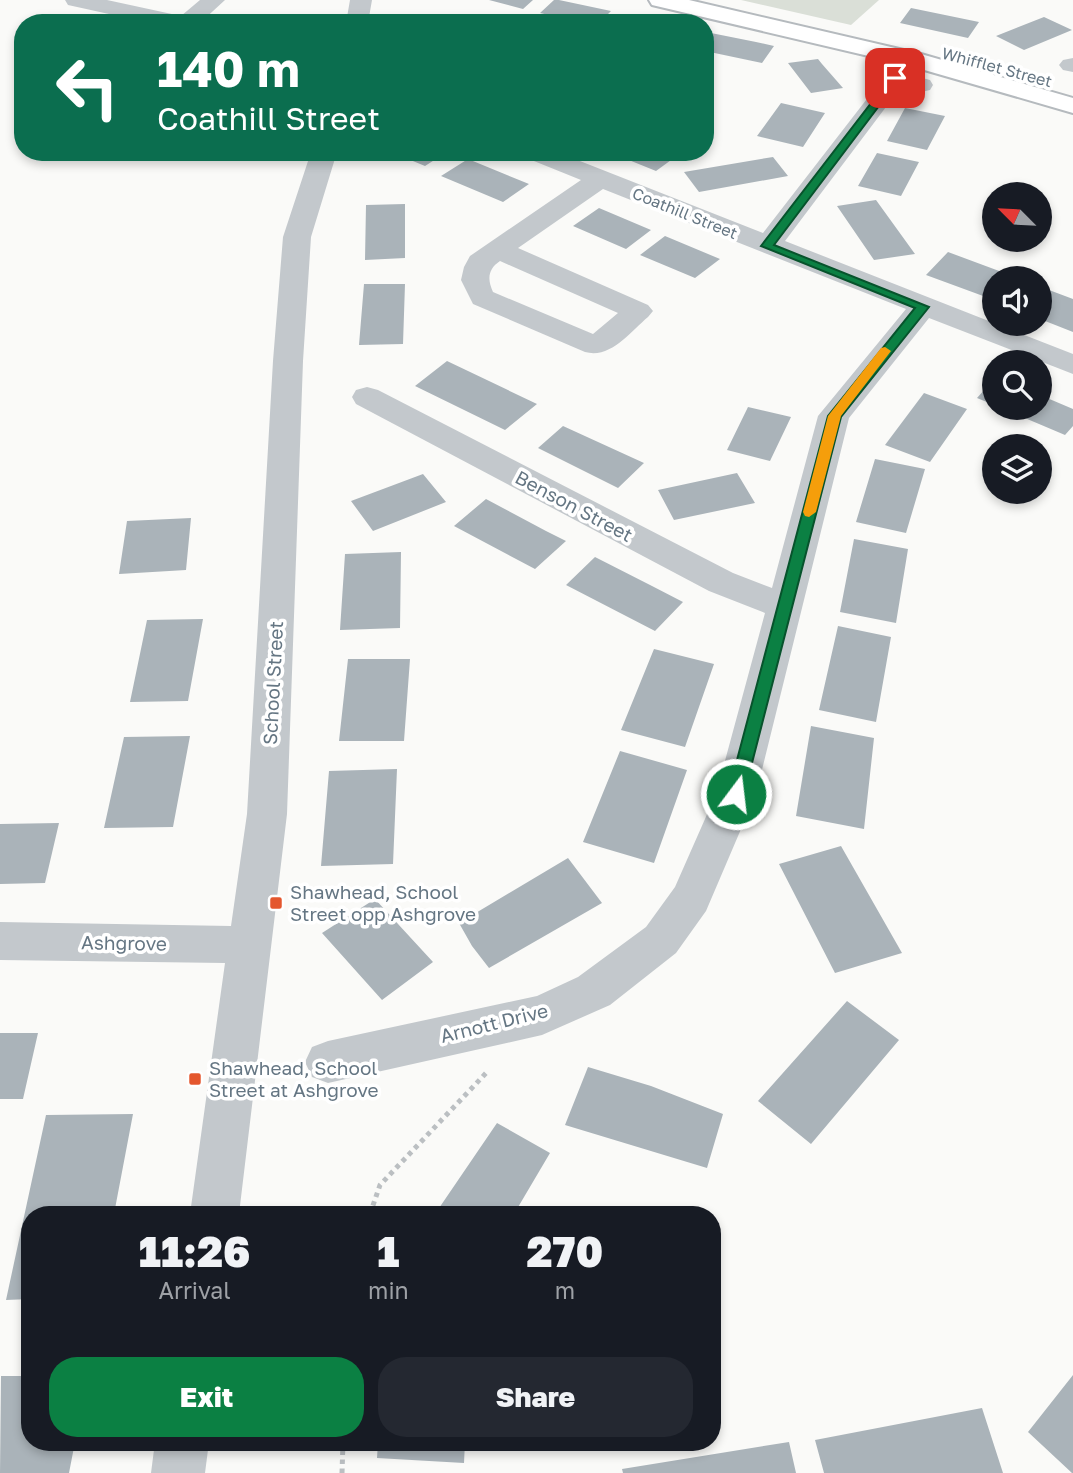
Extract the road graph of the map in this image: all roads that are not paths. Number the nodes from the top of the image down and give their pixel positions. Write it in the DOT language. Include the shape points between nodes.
graph roads {
  1 [pos="76,0"];
  2 [pos="215,0"];
  3 [pos="660,0"];
  4 [pos="716,0"];
  5 [pos="142,14"];
  6 [pos="196,14"];
  7 [pos="1072,73"];
  8 [pos="921,85"];
  9 [pos="1073,106"];
  10 [pos="321,161"];
  11 [pos="557,161"];
  12 [pos="601,178"];
  13 [pos="767,246"];
  14 [pos="498,250"];
  15 [pos="923,307"];
  16 [pos="1073,365"];
  17 [pos="367,397"];
  18 [pos="785,607"];
  19 [pos="0,941"];
  20 [pos="248,945"];
  21 [pos="328,1062"];
  22 [pos="215,1206"];
  23 [pos="181,1451"];
  24 [pos="177,1473"];
  1 -- 5 [label="street"];
  2 -- 6 [label="street"];
  3 -- 9 [label="main road, Whifflet Street" via="913,59"];
  4 -- 7 [label="main road, Whifflet Street" via="923,47"];
  8 -- 13 [label="street" via="895,78"];
  10 -- 20 [label="street, School Street" via="297,237 267,814"];
  11 -- 12 [label="street, Coathill Street"];
  12 -- 13 [label="street, Coathill Street"];
  12 -- 14 [label="street"];
  13 -- 15 [label="street, Coathill Street"];
  14 -- 14 [label="street" via="480,262 475,273 483,298 596,346 638,311"];
  15 -- 16 [label="street, Coathill Street"];
  15 -- 18 [label="street, Arnott Drive" via="834,416"];
  17 -- 18 [label="street, Benson Street" via="721,582"];
  18 -- 21 [label="street, Arnott Drive" via="736,794 691,898 661,940 594,991 542,1015"];
  19 -- 20 [label="street, Ashgrove"];
  20 -- 22 [label="street, School Street"];
  23 -- 24 [label="street"];
}
